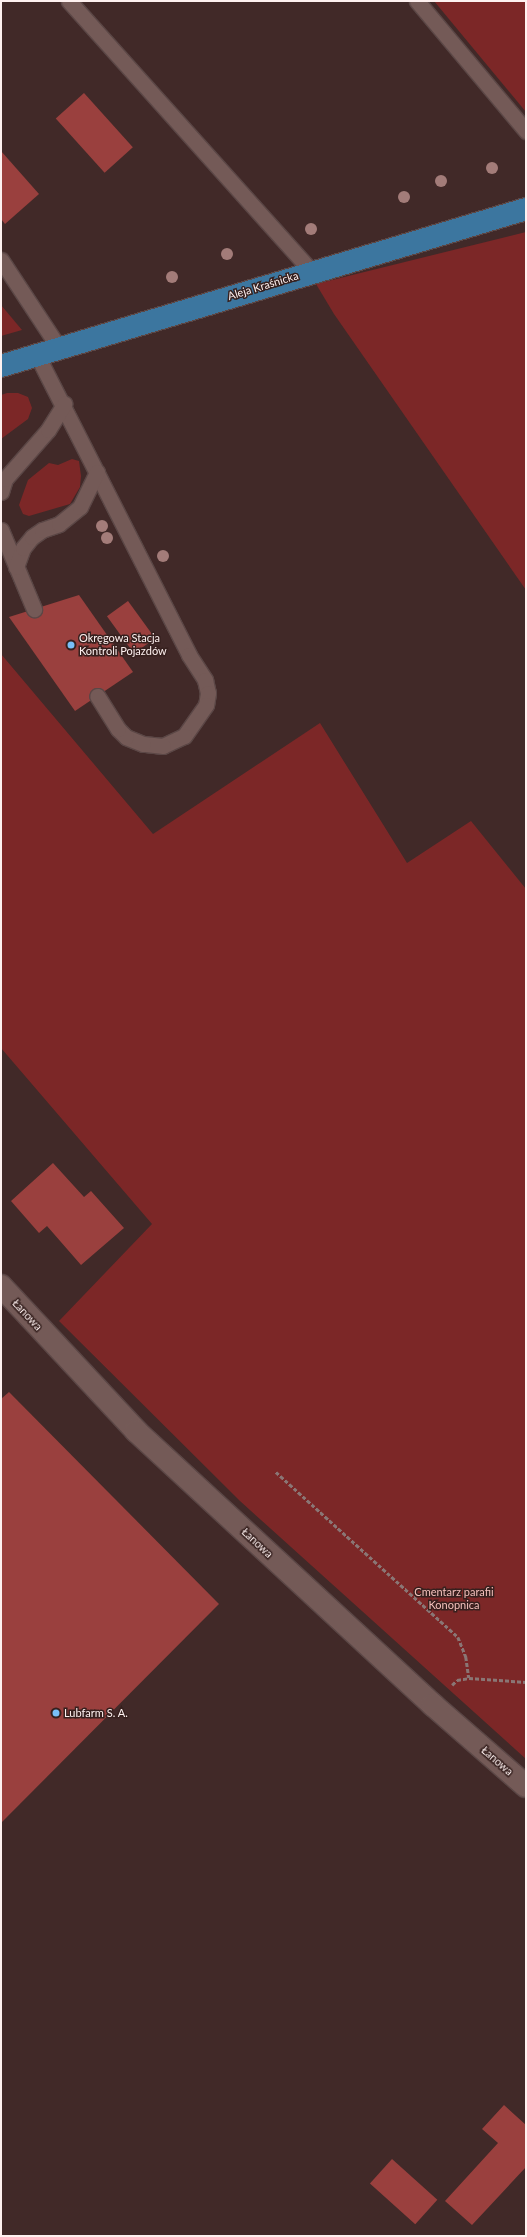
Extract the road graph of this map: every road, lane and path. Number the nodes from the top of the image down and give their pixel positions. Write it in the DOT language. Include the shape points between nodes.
graph roads {
  1 [pos="69,1"];
  2 [pos="417,1"];
  3 [pos="526,131"];
  4 [pos="526,209"];
  5 [pos="1,260"];
  6 [pos="312,272"];
  7 [pos="59,348"];
  8 [pos="37,355"];
  9 [pos="1,366"];
  10 [pos="64,404"];
  11 [pos="97,472"];
  12 [pos="1,492"];
  13 [pos="1,530"];
  14 [pos="16,567"];
  15 [pos="34,609"];
  16 [pos="97,696"];
  17 [pos="1,1286"];
  18 [pos="276,1472"];
  19 [pos="469,1678"];
  20 [pos="526,1682"];
  21 [pos="448,1690"];
  22 [pos="526,1786"];
  1 -- 6 [label="lane"];
  2 -- 3 [label="lane"];
  4 -- 6 [label="main road, Aleja Kraśnicka"];
  5 -- 7 [label="lane"];
  6 -- 7 [label="main road, Aleja Kraśnicka"];
  7 -- 8 [label="main road, Aleja Kraśnicka"];
  8 -- 9 [label="main road, Aleja Kraśnicka"];
  8 -- 10 [label="lane"];
  10 -- 11 [label="lane"];
  10 -- 12 [label="lane" via="48,430 5,480"];
  11 -- 14 [label="lane" via="80,507 59,524 32,537 23,548"];
  11 -- 16 [label="lane" via="189,654 205,680 208,694 206,705 184,736 163,746 143,744 126,737"];
  13 -- 14 [label="lane"];
  14 -- 15 [label="lane"];
  17 -- 22 [label="street, Łanowa" via="136,1431 433,1705"];
  18 -- 19 [label="path" via="458,1637 466,1657"];
  19 -- 20 [label="path"];
  19 -- 21 [label="path" via="457,1680"];
}
